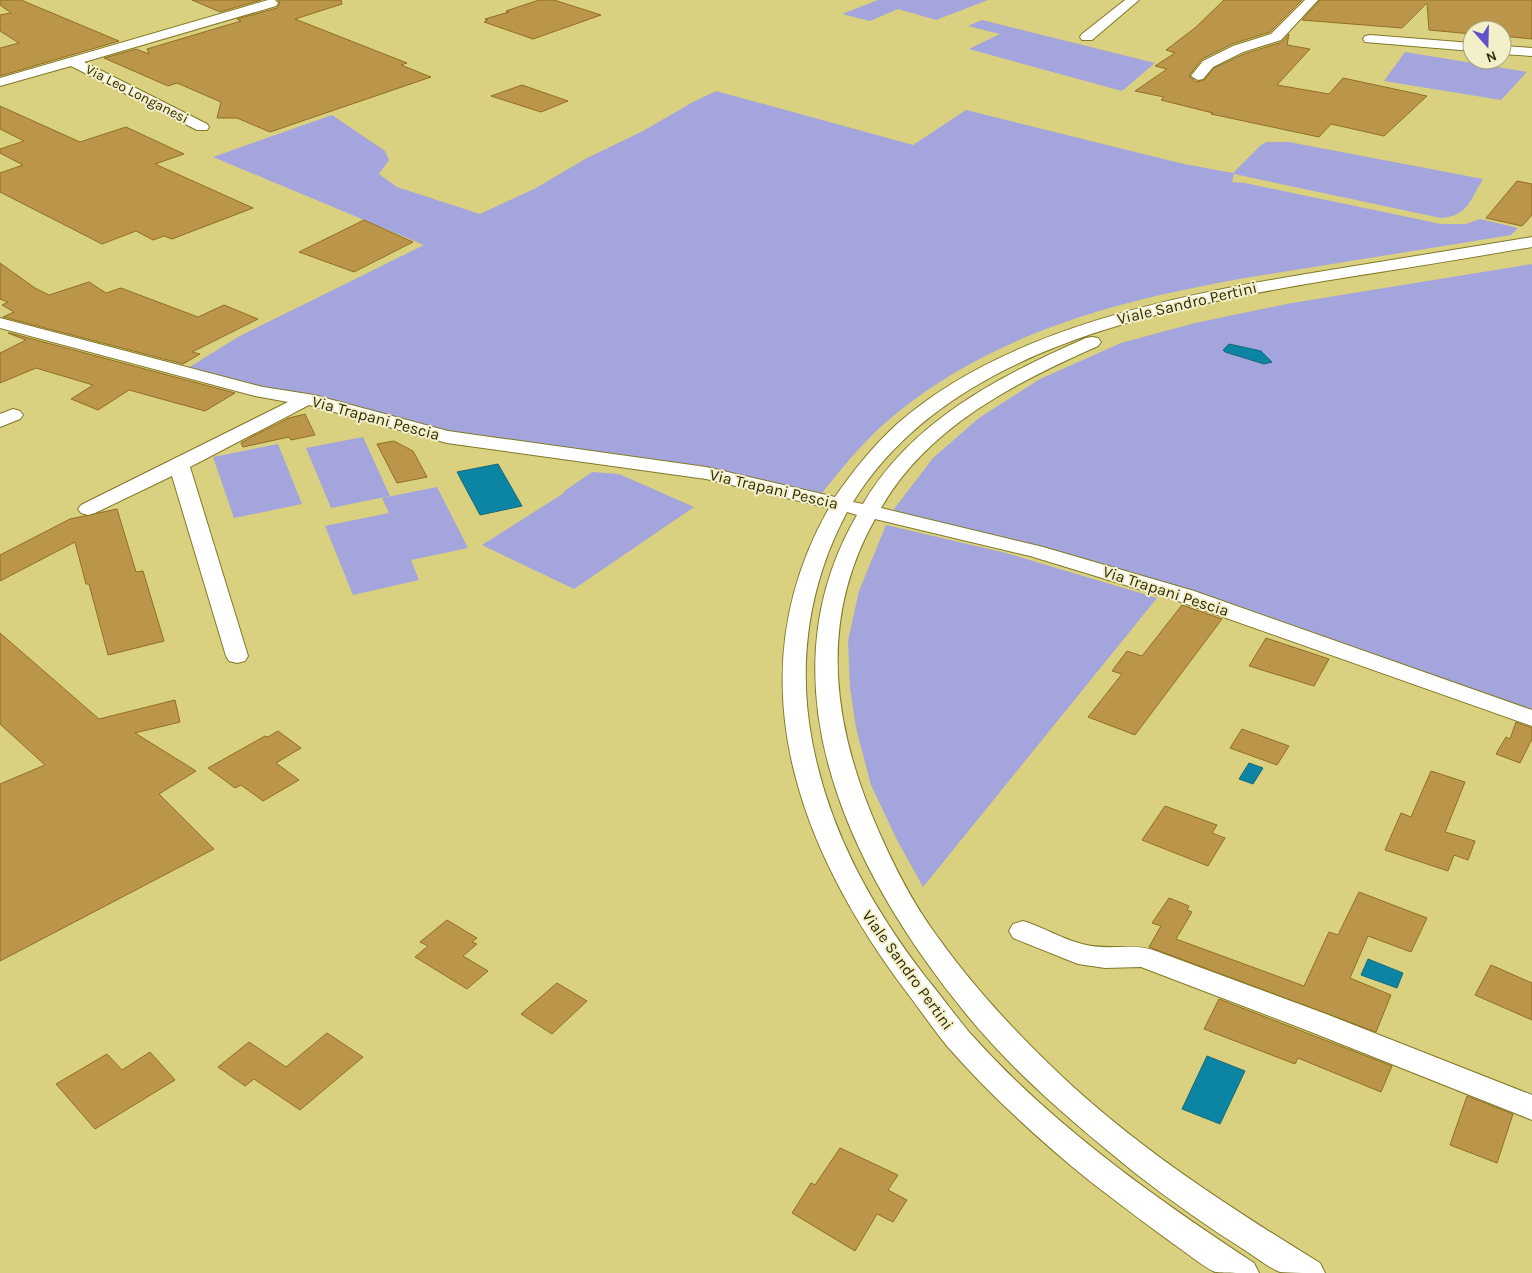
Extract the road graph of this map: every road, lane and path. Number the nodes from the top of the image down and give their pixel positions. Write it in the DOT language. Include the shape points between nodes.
graph roads {
  1 [pos="1133,0"];
  2 [pos="1312,0"];
  3 [pos="272,3"];
  4 [pos="1087,37"];
  5 [pos="1370,39"];
  6 [pos="1462,46"];
  7 [pos="1512,51"];
  8 [pos="1532,52"];
  9 [pos="72,61"];
  10 [pos="1198,76"];
  11 [pos="0,82"];
  12 [pos="202,127"];
  13 [pos="1532,242"];
  14 [pos="1532,255"];
  15 [pos="0,323"];
  16 [pos="306,399"];
  17 [pos="180,465"];
  18 [pos="839,504"];
  19 [pos="88,509"];
  20 [pos="868,511"];
  21 [pos="238,656"];
  22 [pos="1532,718"];
  23 [pos="1023,931"];
  24 [pos="1532,1108"];
  25 [pos="1243,1273"];
  26 [pos="1309,1273"];
  1 -- 4 [label="street"];
  2 -- 10 [label="street" via="1276,37 1238,49 1208,64"];
  3 -- 9 [label="street"];
  5 -- 6 [label="street"];
  7 -- 8 [label="street"];
  9 -- 11 [label="street"];
  9 -- 12 [label="street, Via Leo Longanesi"];
  13 -- 18 [label="street, Viale Sandro Pertini" via="1196,298 1136,312 1070,334 1007,362 928,410 870,462"];
  14 -- 20 [label="street, Viale Sandro Pertini" via="1211,308 1144,324 1091,343 1012,379 942,425 901,466"];
  15 -- 16 [label="street, Via Trapani Pescia" via="262,392"];
  16 -- 17 [label="street"];
  16 -- 18 [label="street, Via Trapani Pescia" via="448,437 706,473"];
  17 -- 19 [label="street"];
  17 -- 21 [label="street"];
  18 -- 20 [label="street, Via Trapani Pescia"];
  18 -- 25 [label="street, Viale Sandro Pertini" via="812,561 801,603 793,674 795,719 809,788 831,850 862,910 903,969 961,1042 1014,1096 1128,1193"];
  20 -- 22 [label="street, Via Trapani Pescia" via="1036,551 1159,588"];
  20 -- 26 [label="street, Viale Sandro Pertini" via="844,564 832,602 825,643 825,687 840,768 858,821 899,900 957,983 1002,1035 1053,1086 1164,1178 1265,1248"];
  23 -- 24 [label="street" via="1078,954 1104,958 1143,957"];
}
